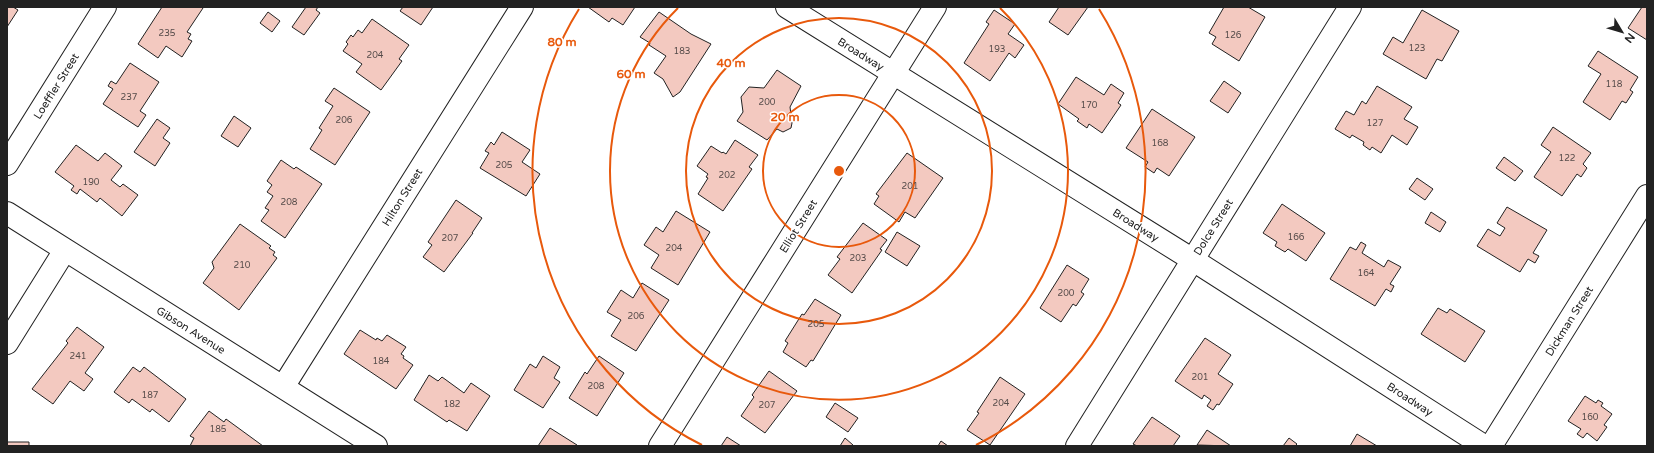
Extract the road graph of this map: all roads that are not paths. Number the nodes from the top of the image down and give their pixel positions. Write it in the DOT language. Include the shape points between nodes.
graph roads {
  1 [pos="105,7"];
  2 [pos="522,7"];
  3 [pos="787,7"];
  4 [pos="935,7"];
  5 [pos="1350,7"];
  6 [pos="893,74"];
  7 [pos="7,164"];
  8 [pos="1647,196"];
  9 [pos="7,213"];
  10 [pos="65,250"];
  11 [pos="1193,260"];
  12 [pos="7,343"];
  13 [pos="282,388"];
  14 [pos="376,446"];
  15 [pos="660,446"];
  16 [pos="1077,446"];
  17 [pos="1484,446"];
  18 [pos="1491,446"];
  1 -- 7 [label="street, Loeffler Street"];
  2 -- 13 [label="street, Hilton Street"];
  3 -- 6 [label="street, Broadway"];
  4 -- 6 [label="street, Elliot Street"];
  5 -- 11 [label="street, Dolce Street"];
  6 -- 11 [label="street, Broadway"];
  6 -- 15 [label="street, Elliot Street"];
  8 -- 18 [label="street, Dickman Street"];
  9 -- 10 [label="street, Gibson Avenue"];
  10 -- 12 [label="street"];
  10 -- 13 [label="street, Gibson Avenue"];
  11 -- 16 [label="street, Dolce Street"];
  11 -- 17 [label="street, Broadway"];
  13 -- 14 [label="street, Gibson Avenue"];
}
